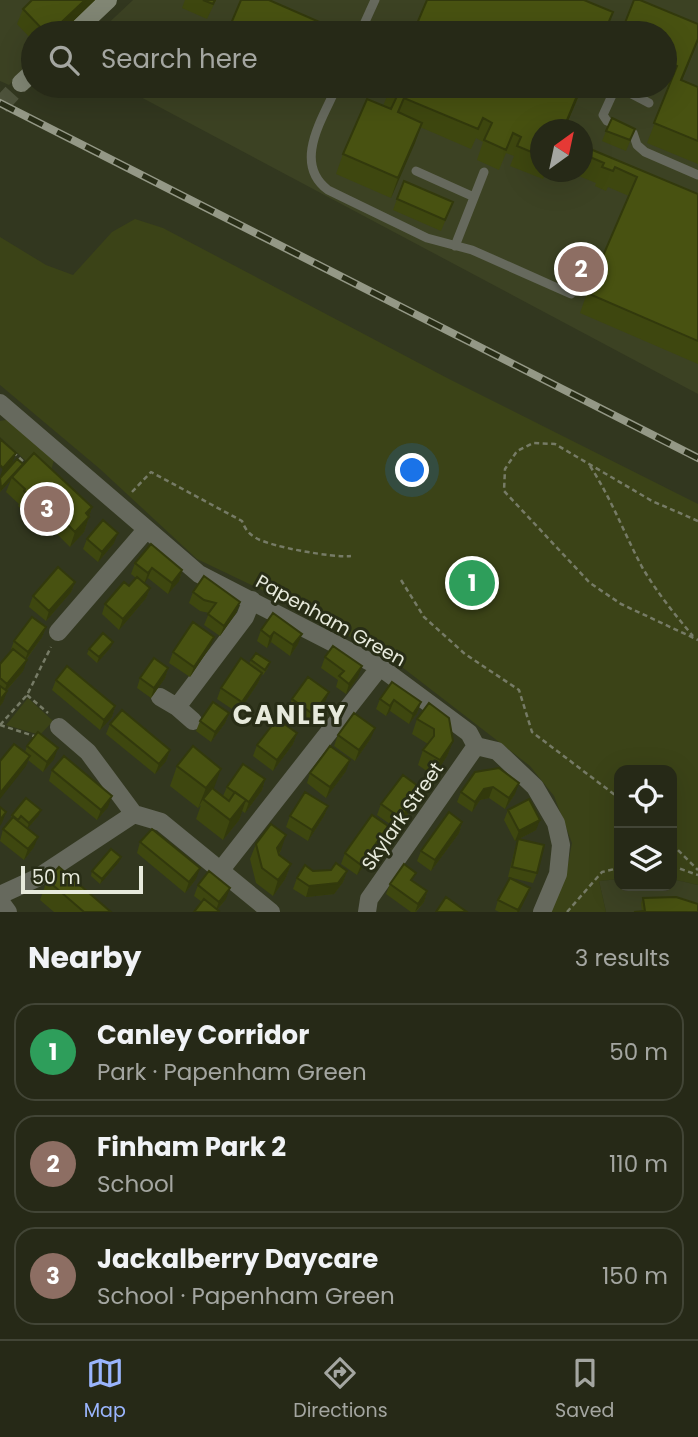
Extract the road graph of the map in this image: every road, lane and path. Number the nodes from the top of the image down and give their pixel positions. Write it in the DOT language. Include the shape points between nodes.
graph roads {
  1 [pos="108,0"];
  2 [pos="374,0"];
  3 [pos="86,21"];
  4 [pos="365,21"];
  5 [pos="332,98"];
  6 [pos="611,98"];
  7 [pos="639,98"];
  8 [pos="649,103"];
  9 [pos="416,172"];
  10 [pos="484,172"];
  11 [pos="698,175"];
  12 [pos="474,197"];
  13 [pos="455,246"];
  14 [pos="571,295"];
  15 [pos="0,403"];
  16 [pos="10,449"];
  17 [pos="588,464"];
  18 [pos="29,467"];
  19 [pos="119,506"];
  20 [pos="698,521"];
  21 [pos="146,530"];
  22 [pos="351,556"];
  23 [pos="401,580"];
  24 [pos="252,600"];
  25 [pos="58,632"];
  26 [pos="696,639"];
  27 [pos="380,667"];
  28 [pos="27,695"];
  29 [pos="160,697"];
  30 [pos="177,707"];
  31 [pos="193,722"];
  32 [pos="0,725"];
  33 [pos="59,727"];
  34 [pos="476,746"];
  35 [pos="614,794"];
  36 [pos="134,814"];
  37 [pos="677,849"];
  38 [pos="677,867"];
  39 [pos="614,869"];
  40 [pos="220,871"];
  41 [pos="698,872"];
  42 [pos="0,895"];
  43 [pos="0,901"];
  44 [pos="8,912"];
  45 [pos="271,912"];
  46 [pos="367,912"];
  47 [pos="542,912"];
  48 [pos="567,912"];
  1 -- 3 [label="street"];
  2 -- 4 [label="lane"];
  5 -- 13 [label="lane" via="310,156 313,176 328,190 427,238"];
  6 -- 11 [label="lane" via="603,115 607,121 633,133 645,152"];
  7 -- 8 [label="lane"];
  9 -- 12 [label="lane"];
  10 -- 12 [label="lane"];
  12 -- 13 [label="lane"];
  13 -- 14 [label="lane"];
  15 -- 19 [label="street, Papenham Green"];
  16 -- 18 [label="path"];
  17 -- 20 [label="path"];
  17 -- 26 [label="path" via="644,570"];
  17 -- 26 [label="path" via="555,444 533,443 517,451 505,468 504,491 590,583 621,604"];
  19 -- 21 [label="street, Papenham Green"];
  19 -- 22 [label="path" via="150,472 242,521 245,529 274,545"];
  21 -- 24 [label="street, Papenham Green" via="199,574"];
  21 -- 25 [label="street"];
  23 -- 35 [label="path" via="424,617 466,654 519,690 532,732"];
  24 -- 27 [label="street, Papenham Green"];
  24 -- 30 [label="street" via="245,617"];
  25 -- 28 [label="path"];
  27 -- 34 [label="street, Papenham Green" via="470,733"];
  27 -- 40 [label="street"];
  28 -- 32 [label="path"];
  28 -- 33 [label="path"];
  29 -- 30 [label="street"];
  30 -- 31 [label="street"];
  32 -- 33 [label="path" via="47,740"];
  33 -- 36 [label="street" via="88,752"];
  34 -- 46 [label="street, Skylark Street" via="369,899"];
  34 -- 47 [label="street, Papenham Green" via="497,751 535,787 556,823 561,845 558,874"];
  36 -- 40 [label="street" via="161,822"];
  36 -- 42 [label="street" via="85,849"];
  37 -- 41 [label="path"];
  38 -- 41 [label="path"];
  39 -- 48 [label="path" via="602,872"];
  40 -- 45 [label="street"];
  43 -- 44 [label="street"];
}
